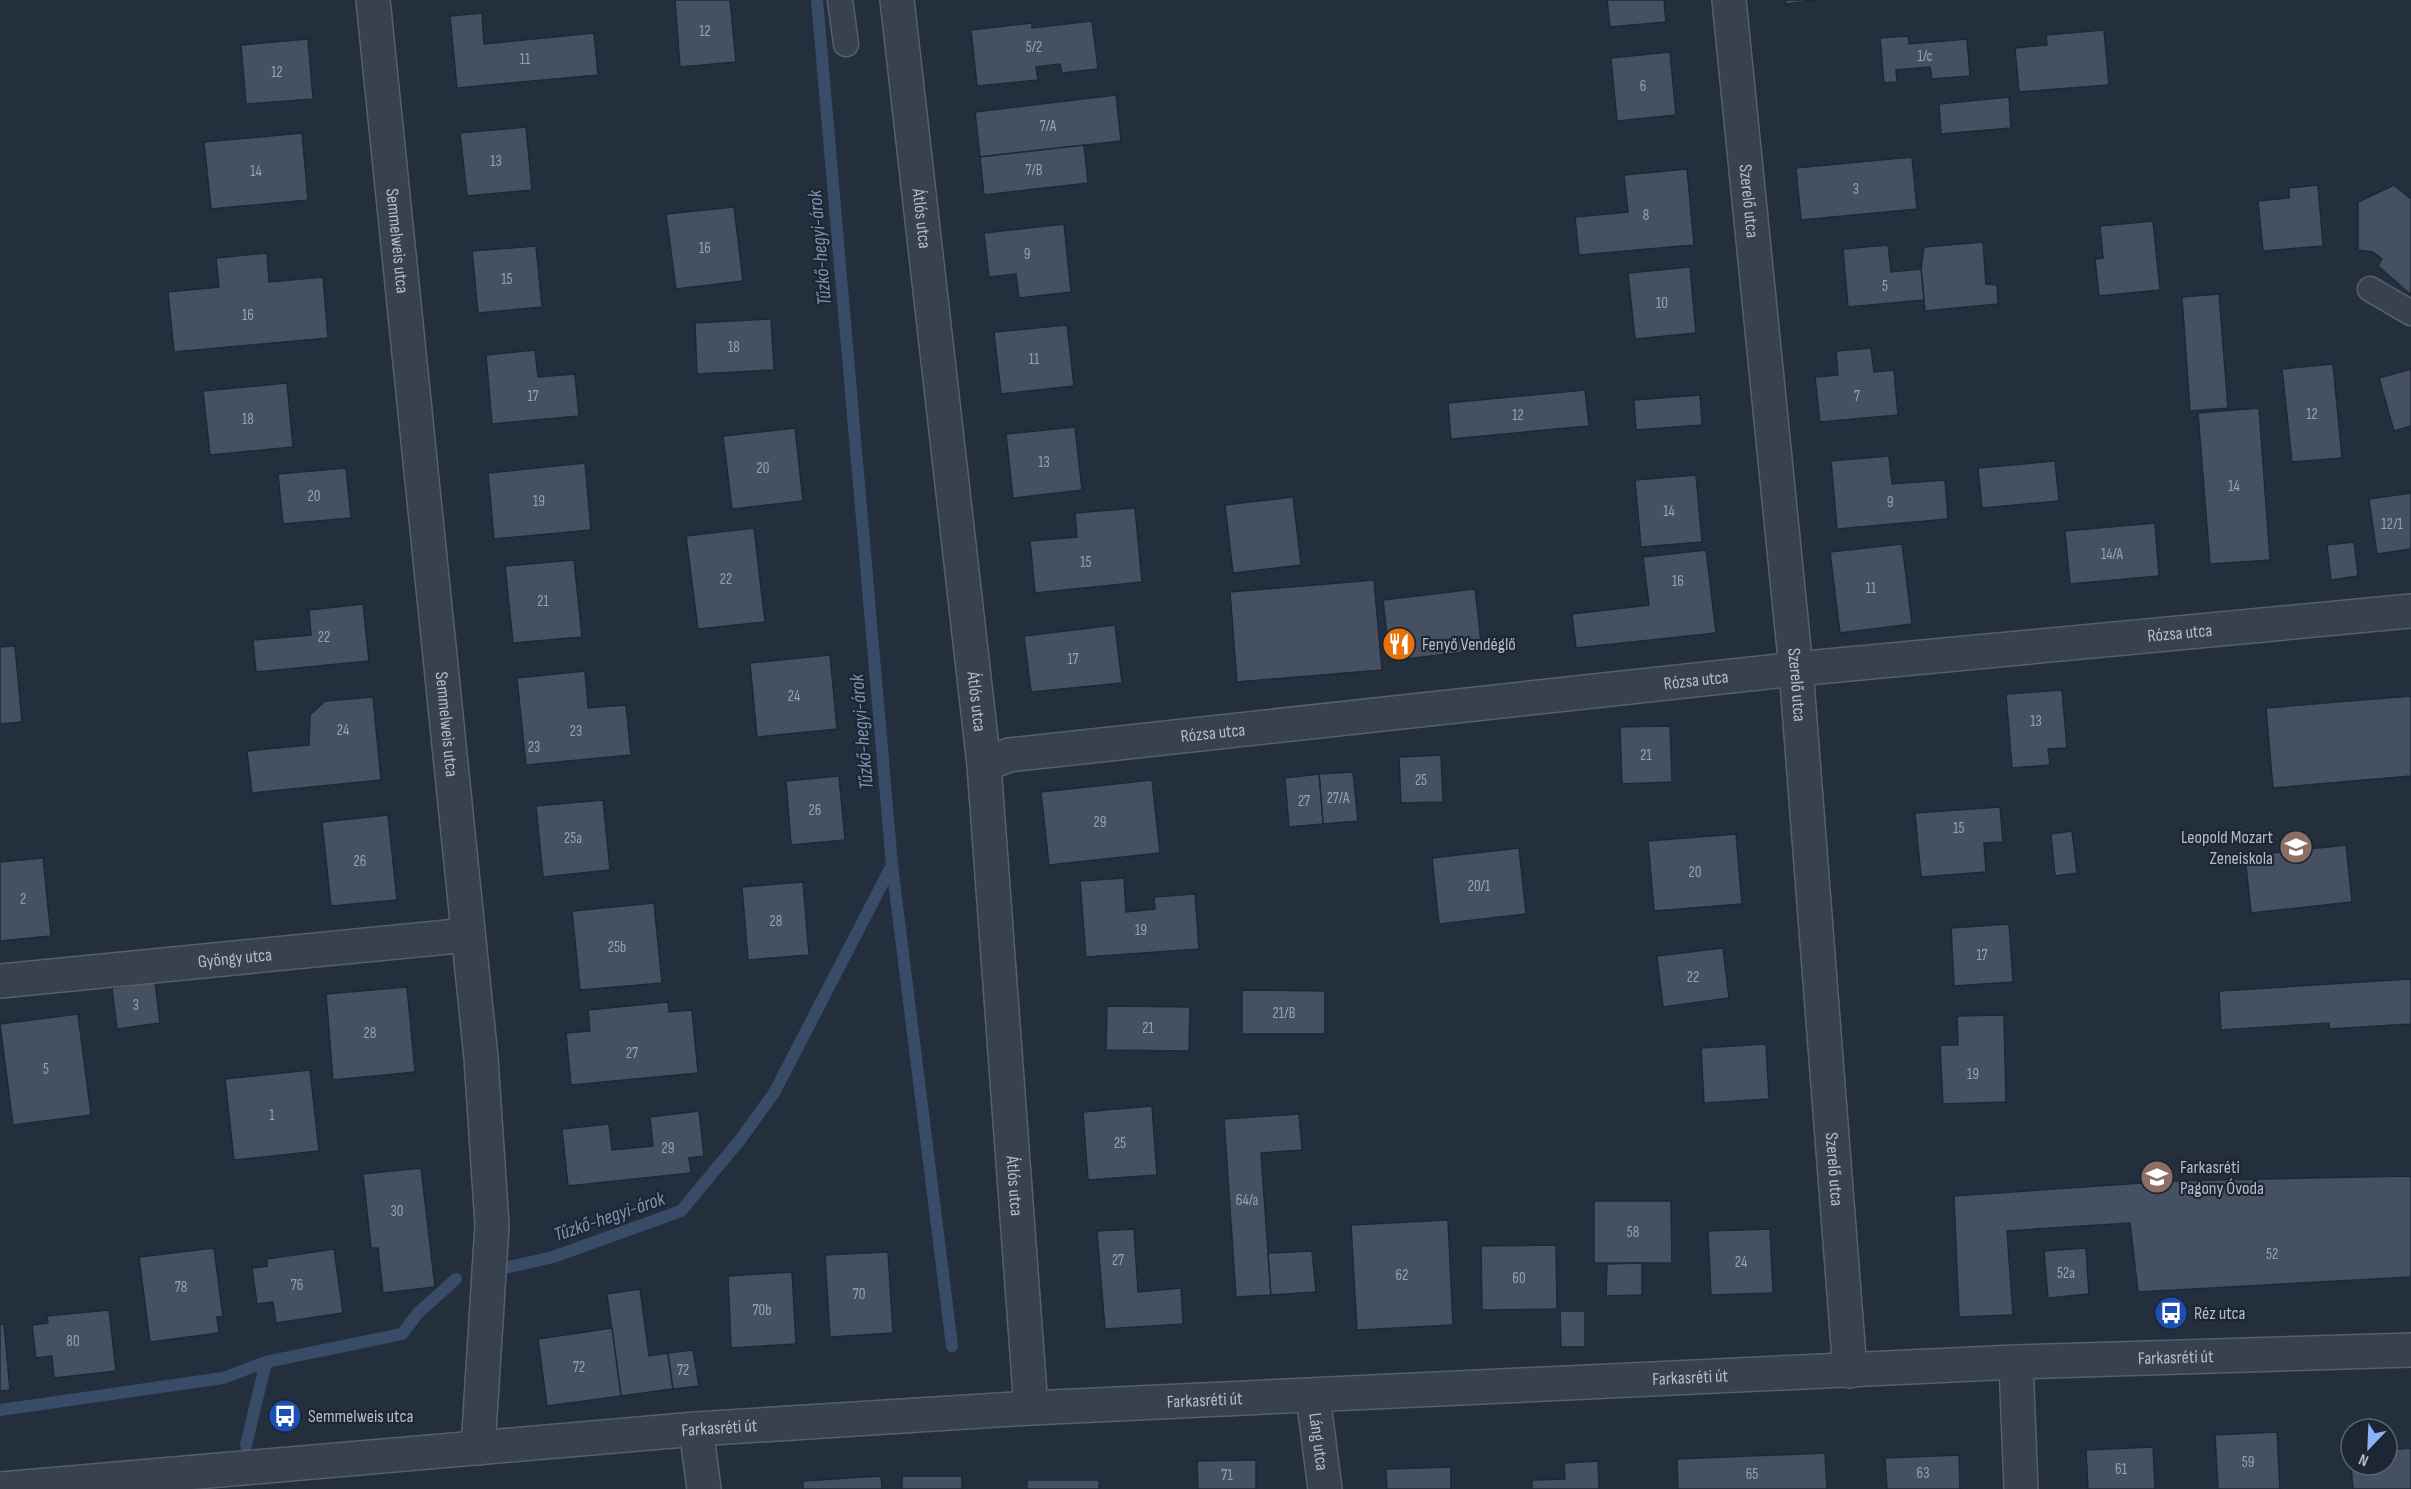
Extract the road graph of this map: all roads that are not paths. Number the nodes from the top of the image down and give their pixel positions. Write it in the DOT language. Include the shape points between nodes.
graph roads {
  1 [pos="373,0"];
  2 [pos="840,0"];
  3 [pos="897,0"];
  4 [pos="1729,0"];
  5 [pos="846,44"];
  6 [pos="2370,289"];
  7 [pos="2411,313"];
  8 [pos="2411,611"];
  9 [pos="1796,669"];
  10 [pos="984,765"];
  11 [pos="468,935"];
  12 [pos="0,981"];
  13 [pos="2411,1350"];
  14 [pos="2016,1362"];
  15 [pos="1850,1371"];
  16 [pos="1313,1396"];
  17 [pos="1031,1408"];
  18 [pos="696,1429"];
  19 [pos="478,1448"];
  20 [pos="252,1479"];
  21 [pos="0,1489"];
  22 [pos="704,1489"];
  23 [pos="1325,1489"];
  24 [pos="2021,1489"];
  1 -- 11 [label="street, Semmelweis utca"];
  2 -- 5 [label="lane"];
  3 -- 10 [label="street, Átlós utca"];
  4 -- 9 [label="street, Szerelő utca"];
  6 -- 7 [label="lane"];
  8 -- 9 [label="street, Rózsa utca"];
  9 -- 10 [label="street, Rózsa utca" via="1009,755"];
  9 -- 15 [label="street, Szerelő utca"];
  10 -- 17 [label="street, Átlós utca"];
  11 -- 12 [label="street, Gyöngy utca"];
  11 -- 19 [label="street, Semmelweis utca" via="492,1225"];
  13 -- 14 [label="street, Farkasréti út"];
  14 -- 15 [label="street, Farkasréti út"];
  14 -- 24 [label="street"];
  15 -- 16 [label="street, Farkasréti út"];
  16 -- 17 [label="street, Farkasréti út"];
  16 -- 23 [label="street, Láng utca"];
  17 -- 18 [label="street, Farkasréti út"];
  18 -- 19 [label="street, Farkasréti út"];
  18 -- 22 [label="street"];
  19 -- 20 [label="street, Farkasréti út"];
  20 -- 21 [label="street, Farkasréti út"];
}
